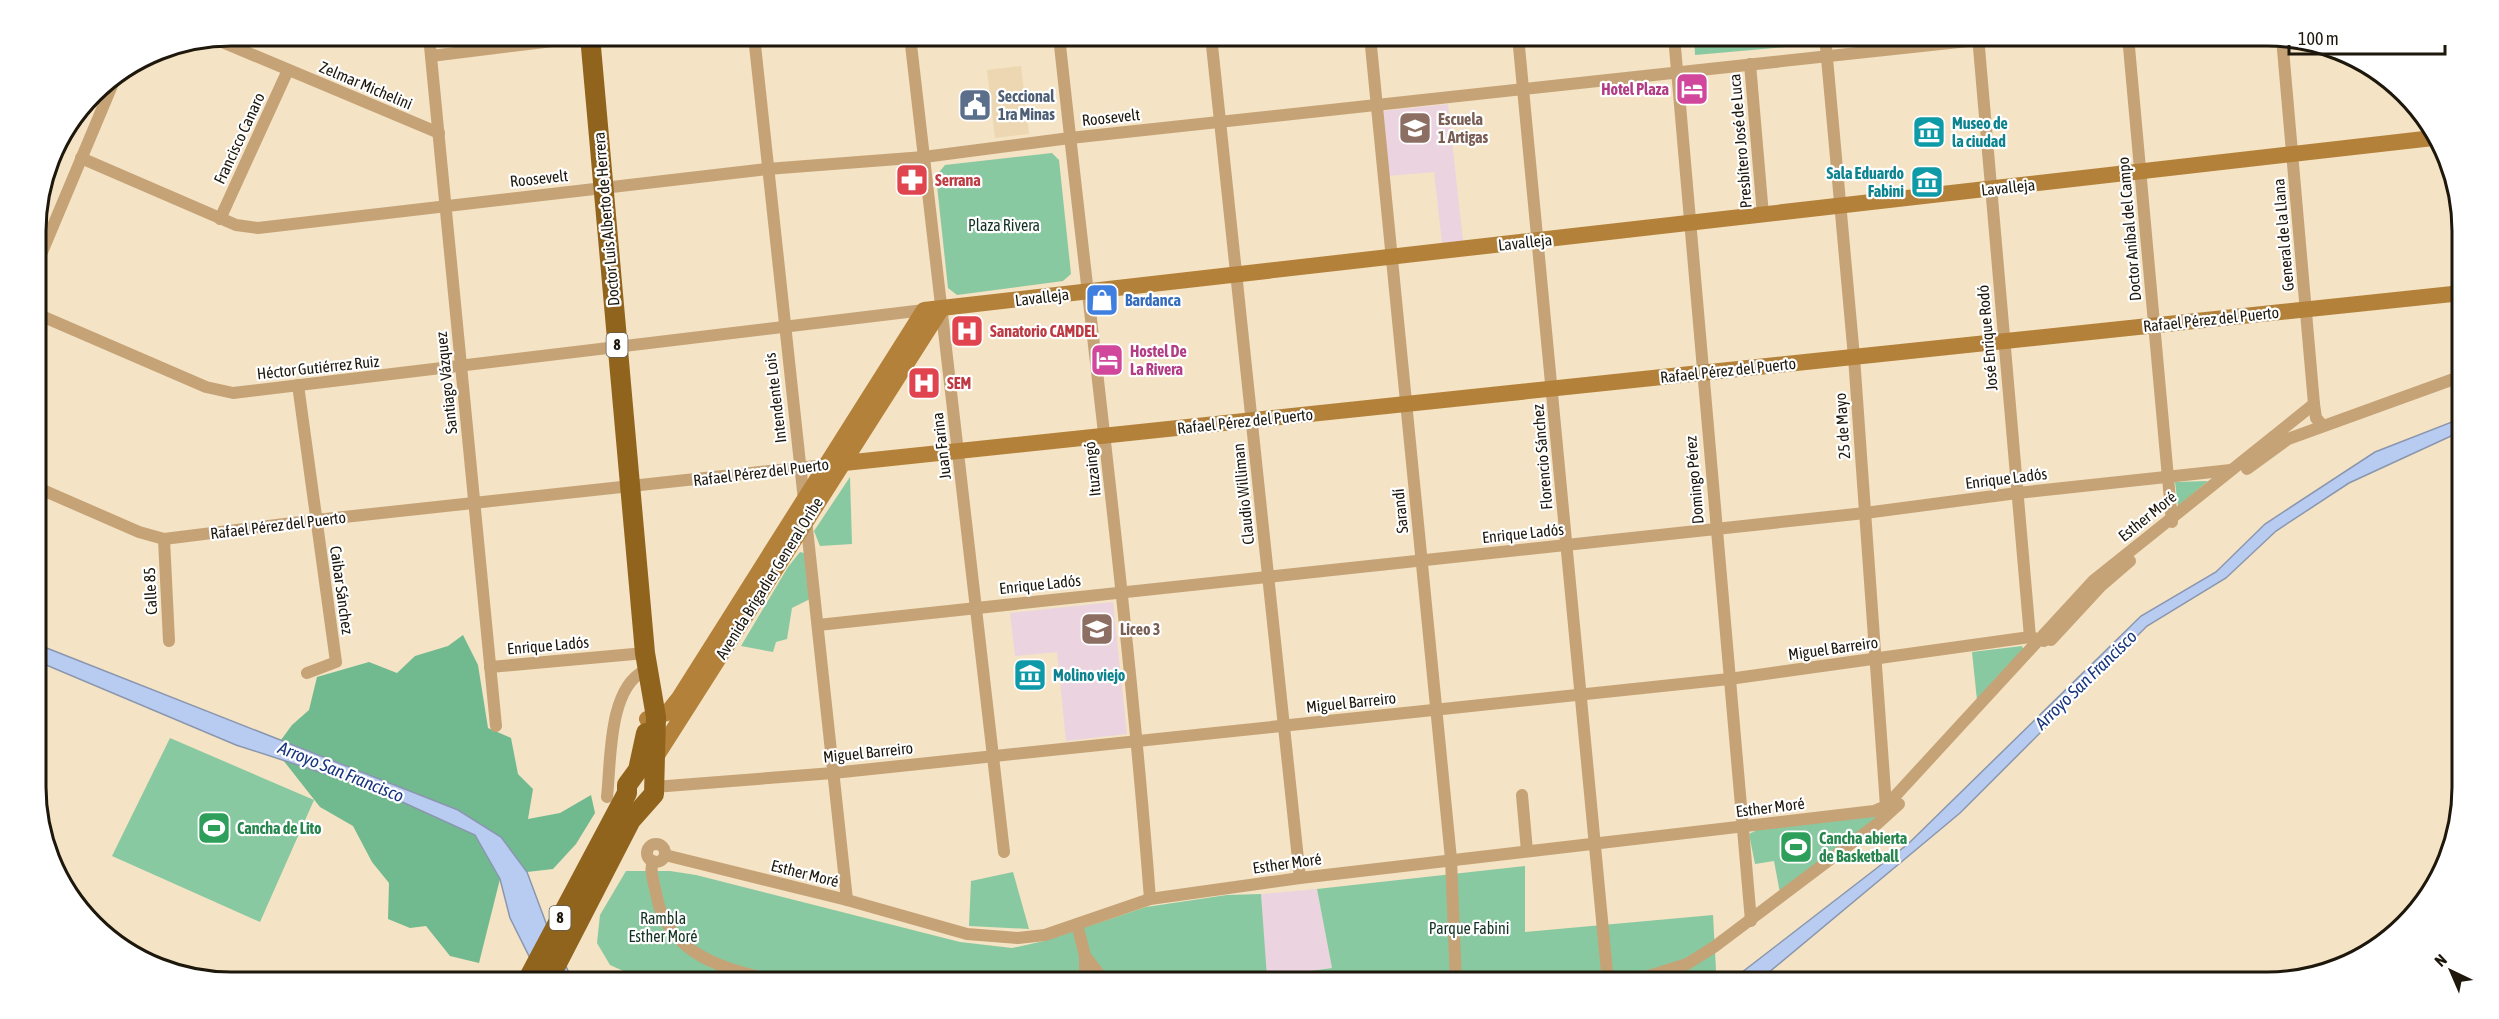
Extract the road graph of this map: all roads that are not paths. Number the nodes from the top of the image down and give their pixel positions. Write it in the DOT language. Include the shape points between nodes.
graph roads {
  1 [pos="234,47"];
  2 [pos="430,47"];
  3 [pos="504,47"];
  4 [pos="594,47"];
  5 [pos="755,47"];
  6 [pos="911,47"];
  7 [pos="1060,47"];
  8 [pos="1212,47"];
  9 [pos="1371,47"];
  10 [pos="1519,47"];
  11 [pos="1675,47"];
  12 [pos="1826,47"];
  13 [pos="1898,47"];
  14 [pos="1979,47"];
  15 [pos="2129,47"];
  16 [pos="2283,48"];
  17 [pos="1827,55"];
  18 [pos="431,56"];
  19 [pos="1750,64"];
  20 [pos="288,70"];
  21 [pos="1677,73"];
  22 [pos="1523,90"];
  23 [pos="108,95"];
  24 [pos="1377,106"];
  25 [pos="1220,123"];
  26 [pos="439,133"];
  27 [pos="1070,138"];
  28 [pos="2428,139"];
  29 [pos="2293,155"];
  30 [pos="924,157"];
  31 [pos="81,158"];
  32 [pos="767,169"];
  33 [pos="2140,172"];
  34 [pos="604,188"];
  35 [pos="1991,189"];
  36 [pos="444,205"];
  37 [pos="1839,207"];
  38 [pos="1763,215"];
  39 [pos="220,219"];
  40 [pos="1689,223"];
  41 [pos="47,240"];
  42 [pos="1538,241"];
  43 [pos="1392,257"];
  44 [pos="1236,275"];
  45 [pos="1088,291"];
  46 [pos="2452,294"];
  47 [pos="942,308"];
  48 [pos="2306,309"];
  49 [pos="924,310"];
  50 [pos="47,318"];
  51 [pos="2154,325"];
  52 [pos="783,327"];
  53 [pos="2004,341"];
  54 [pos="618,346"];
  55 [pos="1854,357"];
  56 [pos="461,367"];
  57 [pos="1701,373"];
  58 [pos="2452,380"];
  59 [pos="298,386"];
  60 [pos="1552,389"];
  61 [pos="1407,404"];
  62 [pos="2314,404"];
  63 [pos="1251,420"];
  64 [pos="2323,426"];
  65 [pos="1105,437"];
  66 [pos="958,451"];
  67 [pos="833,464"];
  68 [pos="801,468"];
  69 [pos="2232,470"];
  70 [pos="2168,477"];
  71 [pos="630,487"];
  72 [pos="47,492"];
  73 [pos="2017,493"];
  74 [pos="804,498"];
  75 [pos="474,503"];
  76 [pos="1865,513"];
  77 [pos="806,519"];
  78 [pos="316,520"];
  79 [pos="2172,522"];
  80 [pos="1715,529"];
  81 [pos="164,539"];
  82 [pos="1567,545"];
  83 [pos="1422,560"];
  84 [pos="1269,576"];
  85 [pos="1122,592"];
  86 [pos="976,608"];
  87 [pos="818,624"];
  88 [pos="2039,640"];
  89 [pos="169,641"];
  90 [pos="1876,659"];
  91 [pos="644,662"];
  92 [pos="490,667"];
  93 [pos="703,671"];
  94 [pos="307,673"];
  95 [pos="1729,679"];
  96 [pos="1581,694"];
  97 [pos="1436,709"];
  98 [pos="652,718"];
  99 [pos="1285,725"];
  100 [pos="495,726"];
  101 [pos="1138,741"];
  102 [pos="993,756"];
  103 [pos="656,757"];
  104 [pos="833,773"];
  105 [pos="654,785"];
  106 [pos="629,786"];
  107 [pos="1522,795"];
  108 [pos="607,797"];
  109 [pos="644,804"];
  110 [pos="1889,809"];
  111 [pos="1742,827"];
  112 [pos="1595,844"];
  113 [pos="1527,851"];
  114 [pos="1004,852"];
  115 [pos="600,859"];
  116 [pos="1451,859"];
  117 [pos="1300,878"];
  118 [pos="1150,899"];
  119 [pos="847,900"];
  120 [pos="1751,921"];
  121 [pos="1077,924"];
  122 [pos="1085,956"];
  123 [pos="533,972"];
  124 [pos="552,972"];
  125 [pos="741,972"];
  126 [pos="1085,972"];
  127 [pos="1097,972"];
  128 [pos="1456,972"];
  129 [pos="1607,972"];
  130 [pos="1661,972"];
  1 -- 20 [label="street, Zelmar Michelini"];
  2 -- 18 [label="street, Santiago Vázquez"];
  3 -- 18 [label="street"];
  4 -- 34 [label="highway, Doctor Luis Alberto de Herrera / 8"];
  5 -- 32 [label="street, Intendente Lois"];
  6 -- 30 [label="street, Juan Farina"];
  7 -- 27 [label="street, Ituzaingó"];
  8 -- 25 [label="street, Claudio Williman"];
  9 -- 24 [label="street, Sarandí"];
  10 -- 22 [label="street, Florencio Sánchez"];
  11 -- 21 [label="street, Domingo Pérez"];
  12 -- 17 [label="street, 25 de Mayo"];
  13 -- 17 [label="street, Roosevelt"];
  14 -- 35 [label="street, José Enrique Rodó"];
  15 -- 33 [label="street, Doctor Aníbal del Campo"];
  16 -- 29 [label="street, General de la Llana"];
  17 -- 19 [label="street, Roosevelt"];
  17 -- 37 [label="street, 25 de Mayo"];
  18 -- 26 [label="street, Santiago Vázquez"];
  19 -- 21 [label="street, Roosevelt"];
  19 -- 38 [label="street, Presbítero José de Luca"];
  20 -- 26 [label="street, Zelmar Michelini"];
  20 -- 39 [label="street, Francisco Canaro"];
  21 -- 22 [label="street, Roosevelt"];
  21 -- 40 [label="street, Domingo Pérez"];
  22 -- 24 [label="street, Roosevelt"];
  22 -- 42 [label="street, Florencio Sánchez"];
  23 -- 31 [label="street"];
  24 -- 25 [label="street, Roosevelt"];
  24 -- 43 [label="street, Sarandí"];
  25 -- 27 [label="street, Roosevelt"];
  25 -- 44 [label="street, Claudio Williman"];
  26 -- 36 [label="street, Santiago Vázquez"];
  27 -- 30 [label="street, Roosevelt"];
  27 -- 45 [label="street, Ituzaingó"];
  28 -- 29 [label="main road, Lavalleja"];
  29 -- 33 [label="main road, Lavalleja"];
  29 -- 48 [label="street, General de la Llana"];
  30 -- 32 [label="street, Roosevelt"];
  30 -- 47 [label="street, Juan Farina"];
  31 -- 39 [label="street, Roosevelt"];
  31 -- 41 [label="street"];
  32 -- 34 [label="street, Roosevelt"];
  32 -- 52 [label="street, Intendente Lois"];
  33 -- 35 [label="main road, Lavalleja"];
  33 -- 51 [label="street, Doctor Aníbal del Campo"];
  34 -- 36 [label="street, Roosevelt"];
  34 -- 54 [label="highway, Doctor Luis Alberto de Herrera / 8"];
  35 -- 37 [label="main road, Lavalleja"];
  35 -- 53 [label="street, José Enrique Rodó"];
  36 -- 39 [label="street, Roosevelt" via="258,228"];
  36 -- 56 [label="street, Santiago Vázquez"];
  37 -- 38 [label="main road, Lavalleja"];
  37 -- 55 [label="street, 25 de Mayo"];
  38 -- 40 [label="main road, Lavalleja"];
  40 -- 42 [label="main road, Lavalleja"];
  40 -- 57 [label="street, Domingo Pérez"];
  42 -- 43 [label="main road, Lavalleja"];
  42 -- 60 [label="street, Florencio Sánchez"];
  43 -- 44 [label="main road, Lavalleja"];
  43 -- 61 [label="street, Sarandí"];
  44 -- 45 [label="main road, Lavalleja"];
  44 -- 63 [label="street, Claudio Williman"];
  45 -- 47 [label="main road, Lavalleja"];
  45 -- 65 [label="street, Ituzaingó"];
  46 -- 48 [label="main road, Rafael Pérez del Puerto"];
  47 -- 49 [label="main road, Lavalleja"];
  47 -- 66 [label="street, Juan Farina"];
  47 -- 67 [label="main road, Avenida Brigadier General Oribe"];
  48 -- 51 [label="main road, Rafael Pérez del Puerto"];
  48 -- 62 [label="street, General de la Llana"];
  49 -- 52 [label="street, Lavalleja"];
  49 -- 67 [label="main road, Avenida Brigadier General Oribe"];
  50 -- 59 [label="street, Héctor Gutiérrez Ruiz" via="206,387 233,393"];
  51 -- 53 [label="main road, Rafael Pérez del Puerto"];
  51 -- 70 [label="street, Doctor Aníbal del Campo"];
  52 -- 54 [label="street, Lavalleja"];
  52 -- 68 [label="street, Intendente Lois"];
  53 -- 55 [label="main road, Rafael Pérez del Puerto"];
  53 -- 73 [label="street, José Enrique Rodó"];
  54 -- 56 [label="street, Héctor Gutiérrez Ruiz"];
  54 -- 71 [label="highway, Doctor Luis Alberto de Herrera / 8"];
  55 -- 57 [label="main road, Rafael Pérez del Puerto"];
  55 -- 76 [label="street, 25 de Mayo"];
  56 -- 59 [label="street, Héctor Gutiérrez Ruiz"];
  56 -- 75 [label="street, Santiago Vázquez"];
  57 -- 60 [label="main road, Rafael Pérez del Puerto"];
  57 -- 80 [label="street, Domingo Pérez"];
  58 -- 64 [label="street, Esther Moré"];
  59 -- 78 [label="street, Caibar Sánchez"];
  60 -- 61 [label="main road, Rafael Pérez del Puerto"];
  60 -- 82 [label="street, Florencio Sánchez"];
  61 -- 63 [label="main road, Rafael Pérez del Puerto"];
  61 -- 83 [label="street, Sarandí"];
  62 -- 64 [label="street, General de la Llana" via="2316,418"];
  62 -- 69 [label="street, Esther Moré"];
  63 -- 65 [label="main road, Rafael Pérez del Puerto"];
  63 -- 84 [label="street, Claudio Williman"];
  64 -- 79 [label="street, Esther Moré" via="2288,439"];
  65 -- 66 [label="main road, Rafael Pérez del Puerto"];
  65 -- 85 [label="street, Ituzaingó"];
  66 -- 67 [label="main road, Rafael Pérez del Puerto"];
  66 -- 86 [label="street, Juan Farina"];
  67 -- 68 [label="street, Rafael Pérez del Puerto"];
  67 -- 74 [label="main road, Avenida Brigadier General Oribe"];
  67 -- 77 [label="main road, Avenida Brigadier General Oribe"];
  68 -- 71 [label="street, Rafael Pérez del Puerto"];
  68 -- 74 [label="street, Intendente Lois"];
  69 -- 70 [label="street, Enrique Ladós"];
  69 -- 79 [label="street, Esther Moré"];
  70 -- 73 [label="street, Enrique Ladós"];
  70 -- 79 [label="street, Doctor Aníbal del Campo"];
  71 -- 75 [label="street, Rafael Pérez del Puerto"];
  71 -- 91 [label="highway, Doctor Luis Alberto de Herrera / 8"];
  72 -- 81 [label="street, Rafael Pérez del Puerto"];
  73 -- 76 [label="street, Enrique Ladós"];
  73 -- 88 [label="street, José Enrique Rodó"];
  74 -- 77 [label="street, Intendente Lois"];
  74 -- 93 [label="main road, Avenida Brigadier General Oribe"];
  75 -- 78 [label="street, Rafael Pérez del Puerto"];
  75 -- 92 [label="street, Santiago Vázquez"];
  76 -- 80 [label="street, Enrique Ladós"];
  76 -- 90 [label="street, 25 de Mayo"];
  77 -- 87 [label="street, Intendente Lois"];
  77 -- 93 [label="main road, Avenida Brigadier General Oribe"];
  78 -- 81 [label="street, Rafael Pérez del Puerto"];
  78 -- 94 [label="street, Caibar Sánchez" via="336,662"];
  79 -- 88 [label="street, Esther Moré" via="2093,581"];
  80 -- 82 [label="street, Enrique Ladós"];
  80 -- 95 [label="street, Domingo Pérez"];
  81 -- 89 [label="street, Calle 85"];
  82 -- 83 [label="street, Enrique Ladós"];
  82 -- 96 [label="street, Florencio Sánchez"];
  83 -- 84 [label="street, Enrique Ladós"];
  83 -- 97 [label="street, Sarandí"];
  84 -- 85 [label="street, Enrique Ladós"];
  84 -- 99 [label="street, Claudio Williman"];
  85 -- 86 [label="street, Enrique Ladós"];
  85 -- 101 [label="street, Ituzaingó"];
  86 -- 87 [label="street, Enrique Ladós"];
  86 -- 102 [label="street, Juan Farina"];
  87 -- 104 [label="street, Intendente Lois"];
  88 -- 90 [label="street, Miguel Barreiro"];
  88 -- 110 [label="street, Esther Moré"];
  90 -- 95 [label="street, Miguel Barreiro"];
  90 -- 110 [label="street, 25 de Mayo"];
  91 -- 92 [label="street, Enrique Ladós"];
  91 -- 98 [label="highway, Doctor Luis Alberto de Herrera / 8"];
  91 -- 108 [label="street" via="626,686 620,702"];
  92 -- 100 [label="street, Santiago Vázquez"];
  93 -- 98 [label="main road, Avenida Brigadier General Oribe" via="667,713"];
  93 -- 103 [label="main road, Avenida Brigadier General Oribe"];
  95 -- 96 [label="street, Miguel Barreiro"];
  95 -- 111 [label="street, Domingo Pérez"];
  96 -- 97 [label="street, Miguel Barreiro"];
  96 -- 112 [label="street, Florencio Sánchez"];
  97 -- 99 [label="street, Miguel Barreiro"];
  97 -- 116 [label="street, Sarandí"];
  98 -- 103 [label="highway, Doctor Luis Alberto de Herrera / 8"];
  98 -- 106 [label="highway, Doctor Luis Alberto de Herrera / 8" via="638,770"];
  99 -- 101 [label="street, Miguel Barreiro"];
  99 -- 117 [label="street, Claudio Williman"];
  101 -- 102 [label="street, Miguel Barreiro"];
  101 -- 118 [label="street, Ituzaingó"];
  102 -- 104 [label="street, Miguel Barreiro"];
  102 -- 114 [label="street, Juan Farina"];
  103 -- 105 [label="highway, Doctor Luis Alberto de Herrera / 8"];
  104 -- 105 [label="street, Miguel Barreiro"];
  104 -- 119 [label="street, Intendente Lois"];
  105 -- 106 [label="highway" via="643,777"];
  105 -- 109 [label="highway, 8" via="651,801"];
  106 -- 109 [label="highway" via="633,802"];
  106 -- 115 [label="highway, 8"];
  107 -- 113 [label="street"];
  109 -- 115 [label="highway, 8"];
  110 -- 111 [label="street, Esther Moré"];
  110 -- 120 [label="street, Esther Moré"];
  111 -- 112 [label="street, Esther Moré"];
  111 -- 120 [label="street, Domingo Pérez"];
  112 -- 113 [label="street, Esther Moré"];
  112 -- 129 [label="street, Florencio Sánchez"];
  113 -- 116 [label="street, Esther Moré"];
  115 -- 123 [label="highway, 8"];
  115 -- 124 [label="highway, 8"];
  116 -- 117 [label="street, Esther Moré"];
  116 -- 128 [label="street, Sarandí"];
  117 -- 118 [label="street, Esther Moré"];
  118 -- 121 [label="street, Esther Moré"];
  119 -- 121 [label="street, Esther Moré" via="967,933 1018,938 1045,935"];
  119 -- 125 [label="street, Esther Moré" via="659,858 651,866 656,897 668,930 679,942"];
  120 -- 130 [label="street, Esther Moré" via="1687,964"];
  121 -- 122 [label="street"];
  122 -- 126 [label="street"];
  122 -- 127 [label="street"];
}
